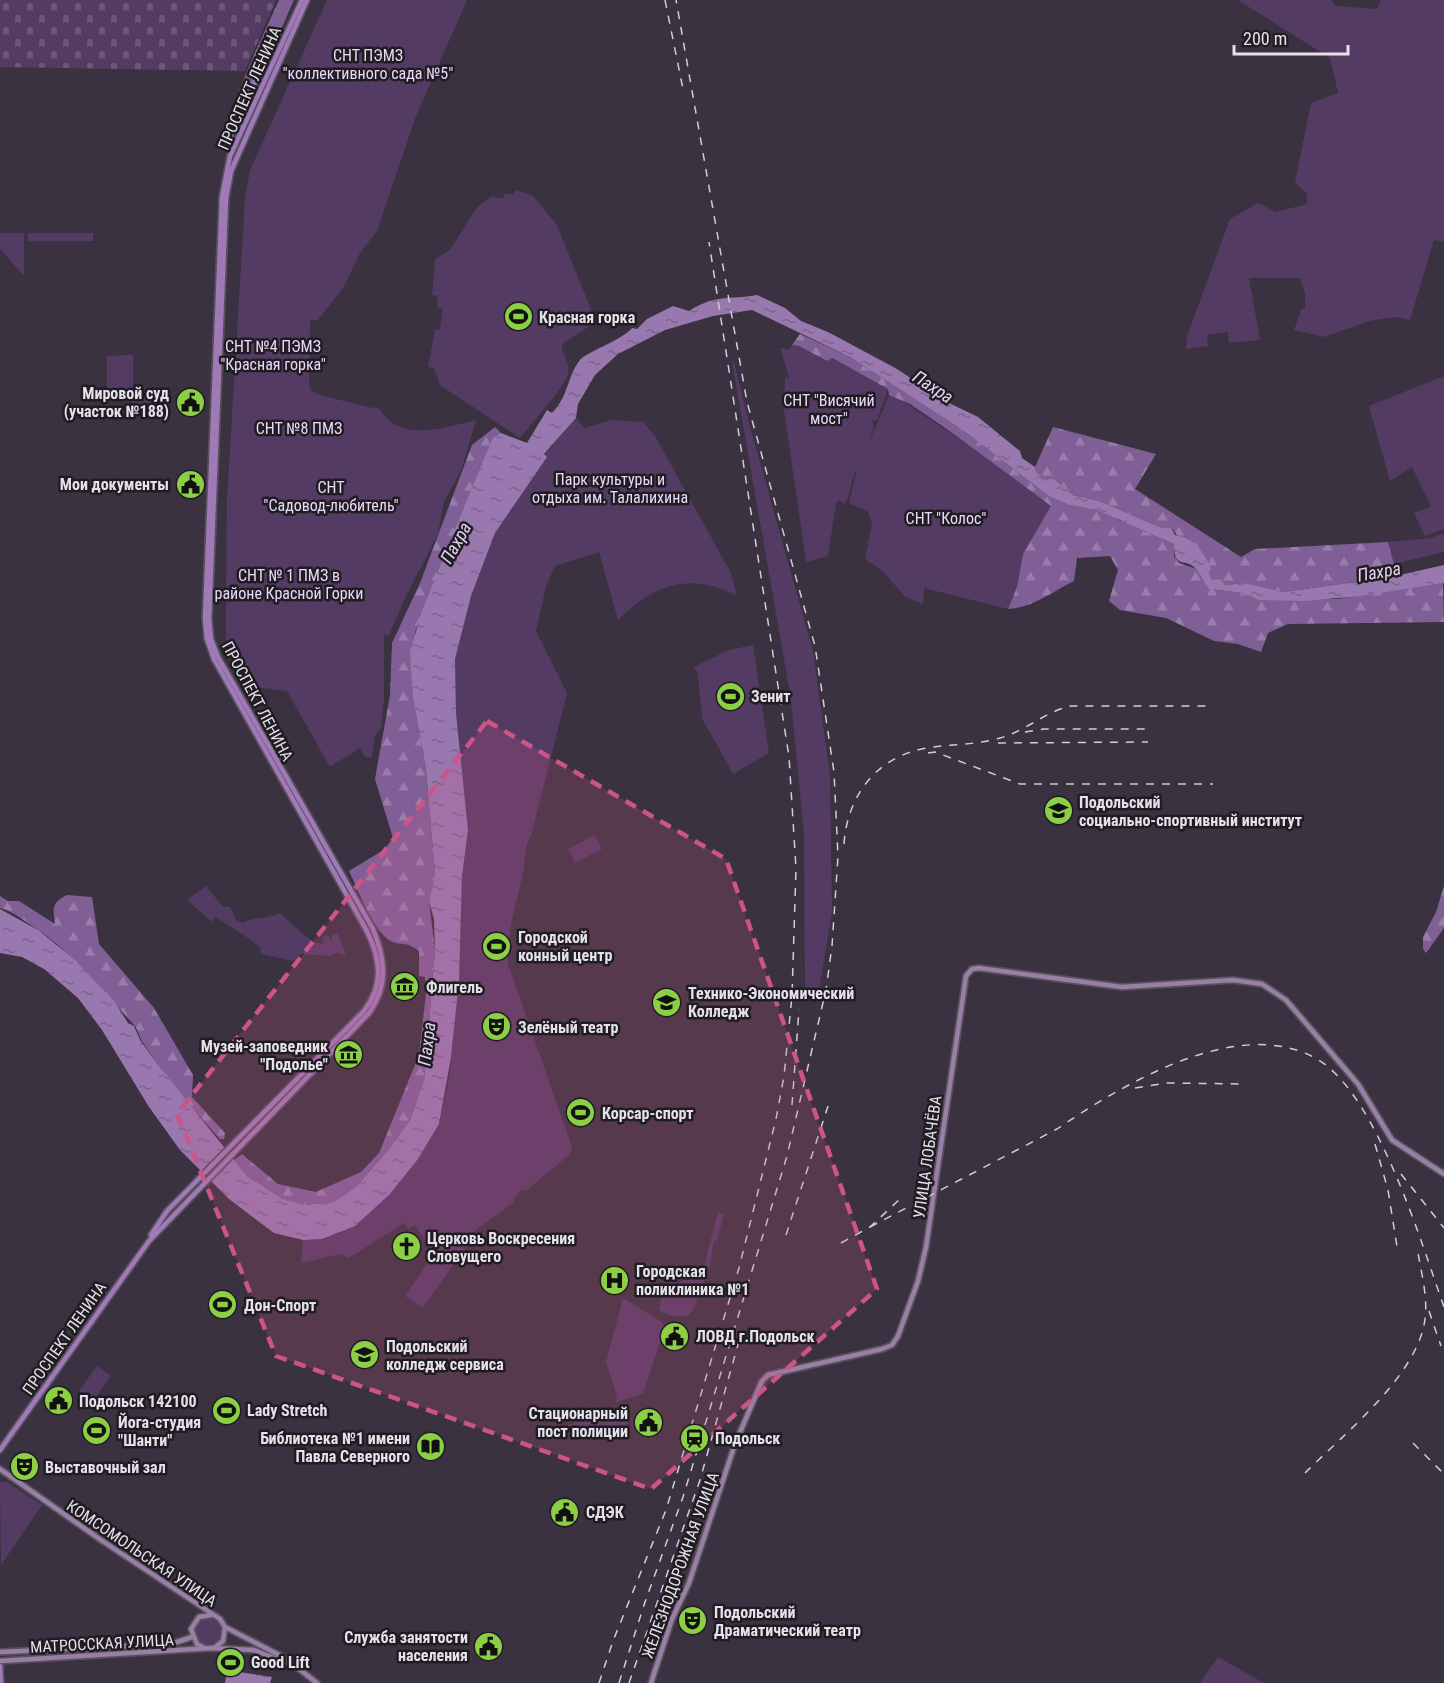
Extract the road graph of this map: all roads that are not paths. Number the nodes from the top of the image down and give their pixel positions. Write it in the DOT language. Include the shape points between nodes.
graph roads {
  1 [pos="302,0"];
  2 [pos="307,0"];
  3 [pos="1444,1174"];
  4 [pos="149,1241"];
  5 [pos="892,1345"];
  6 [pos="0,1450"];
  7 [pos="0,1469"];
  8 [pos="0,1475"];
  9 [pos="9,1477"];
  10 [pos="213,1615"];
  11 [pos="225,1627"];
  12 [pos="192,1636"];
  13 [pos="208,1648"];
  14 [pos="0,1652"];
  15 [pos="0,1664"];
  16 [pos="292,1666"];
  17 [pos="1,1683"];
  18 [pos="317,1683"];
  19 [pos="651,1683"];
  1 -- 4 [label="main road, ПРОСПЕКТ ЛЕНИНА" via="230,156 222,197 205,619 214,659 367,931 375,948 379,973 376,993 364,1011 167,1211"];
  2 -- 4 [label="main road, ПРОСПЕКТ ЛЕНИНА" via="229,180 209,619 218,657 373,929 384,974 381,994 369,1013"];
  3 -- 5 [label="main road, УЛИЦА ЛОБАЧЁВА" via="1392,1140 1358,1084 1286,1000 1262,984 1233,980 1122,987 972,969 966,976 922,1263"];
  4 -- 6 [label="main road, ПРОСПЕКТ ЛЕНИНА"];
  5 -- 19 [label="main road, ЖЕЛЕЗНОДОРОЖНАЯ УЛИЦА" via="768,1375 762,1381 735,1444"];
  7 -- 9 [label="main road"];
  8 -- 9 [label="main road"];
  9 -- 10 [label="main road, КОМСОМОЛЬСКАЯ УЛИЦА"];
  10 -- 11 [label="main road, КОМСОМОЛЬСКАЯ УЛИЦА"];
  10 -- 12 [label="main road" via="199,1617"];
  11 -- 13 [label="main road" via="223,1641"];
  11 -- 16 [label="main road, КОМСОМОЛЬСКАЯ УЛИЦА"];
  12 -- 13 [label="main road" via="197,1644"];
  12 -- 14 [label="main road, МАТРОССКАЯ УЛИЦА" via="152,1645"];
  13 -- 15 [label="main road, МАТРОССКАЯ УЛИЦА"];
  13 -- 16 [label="main road, КОМСОМОЛЬСКАЯ УЛИЦА" via="254,1650"];
  15 -- 17 [label="main road"];
  16 -- 18 [label="main road, КОМСОМОЛЬСКАЯ УЛИЦА"];
}
